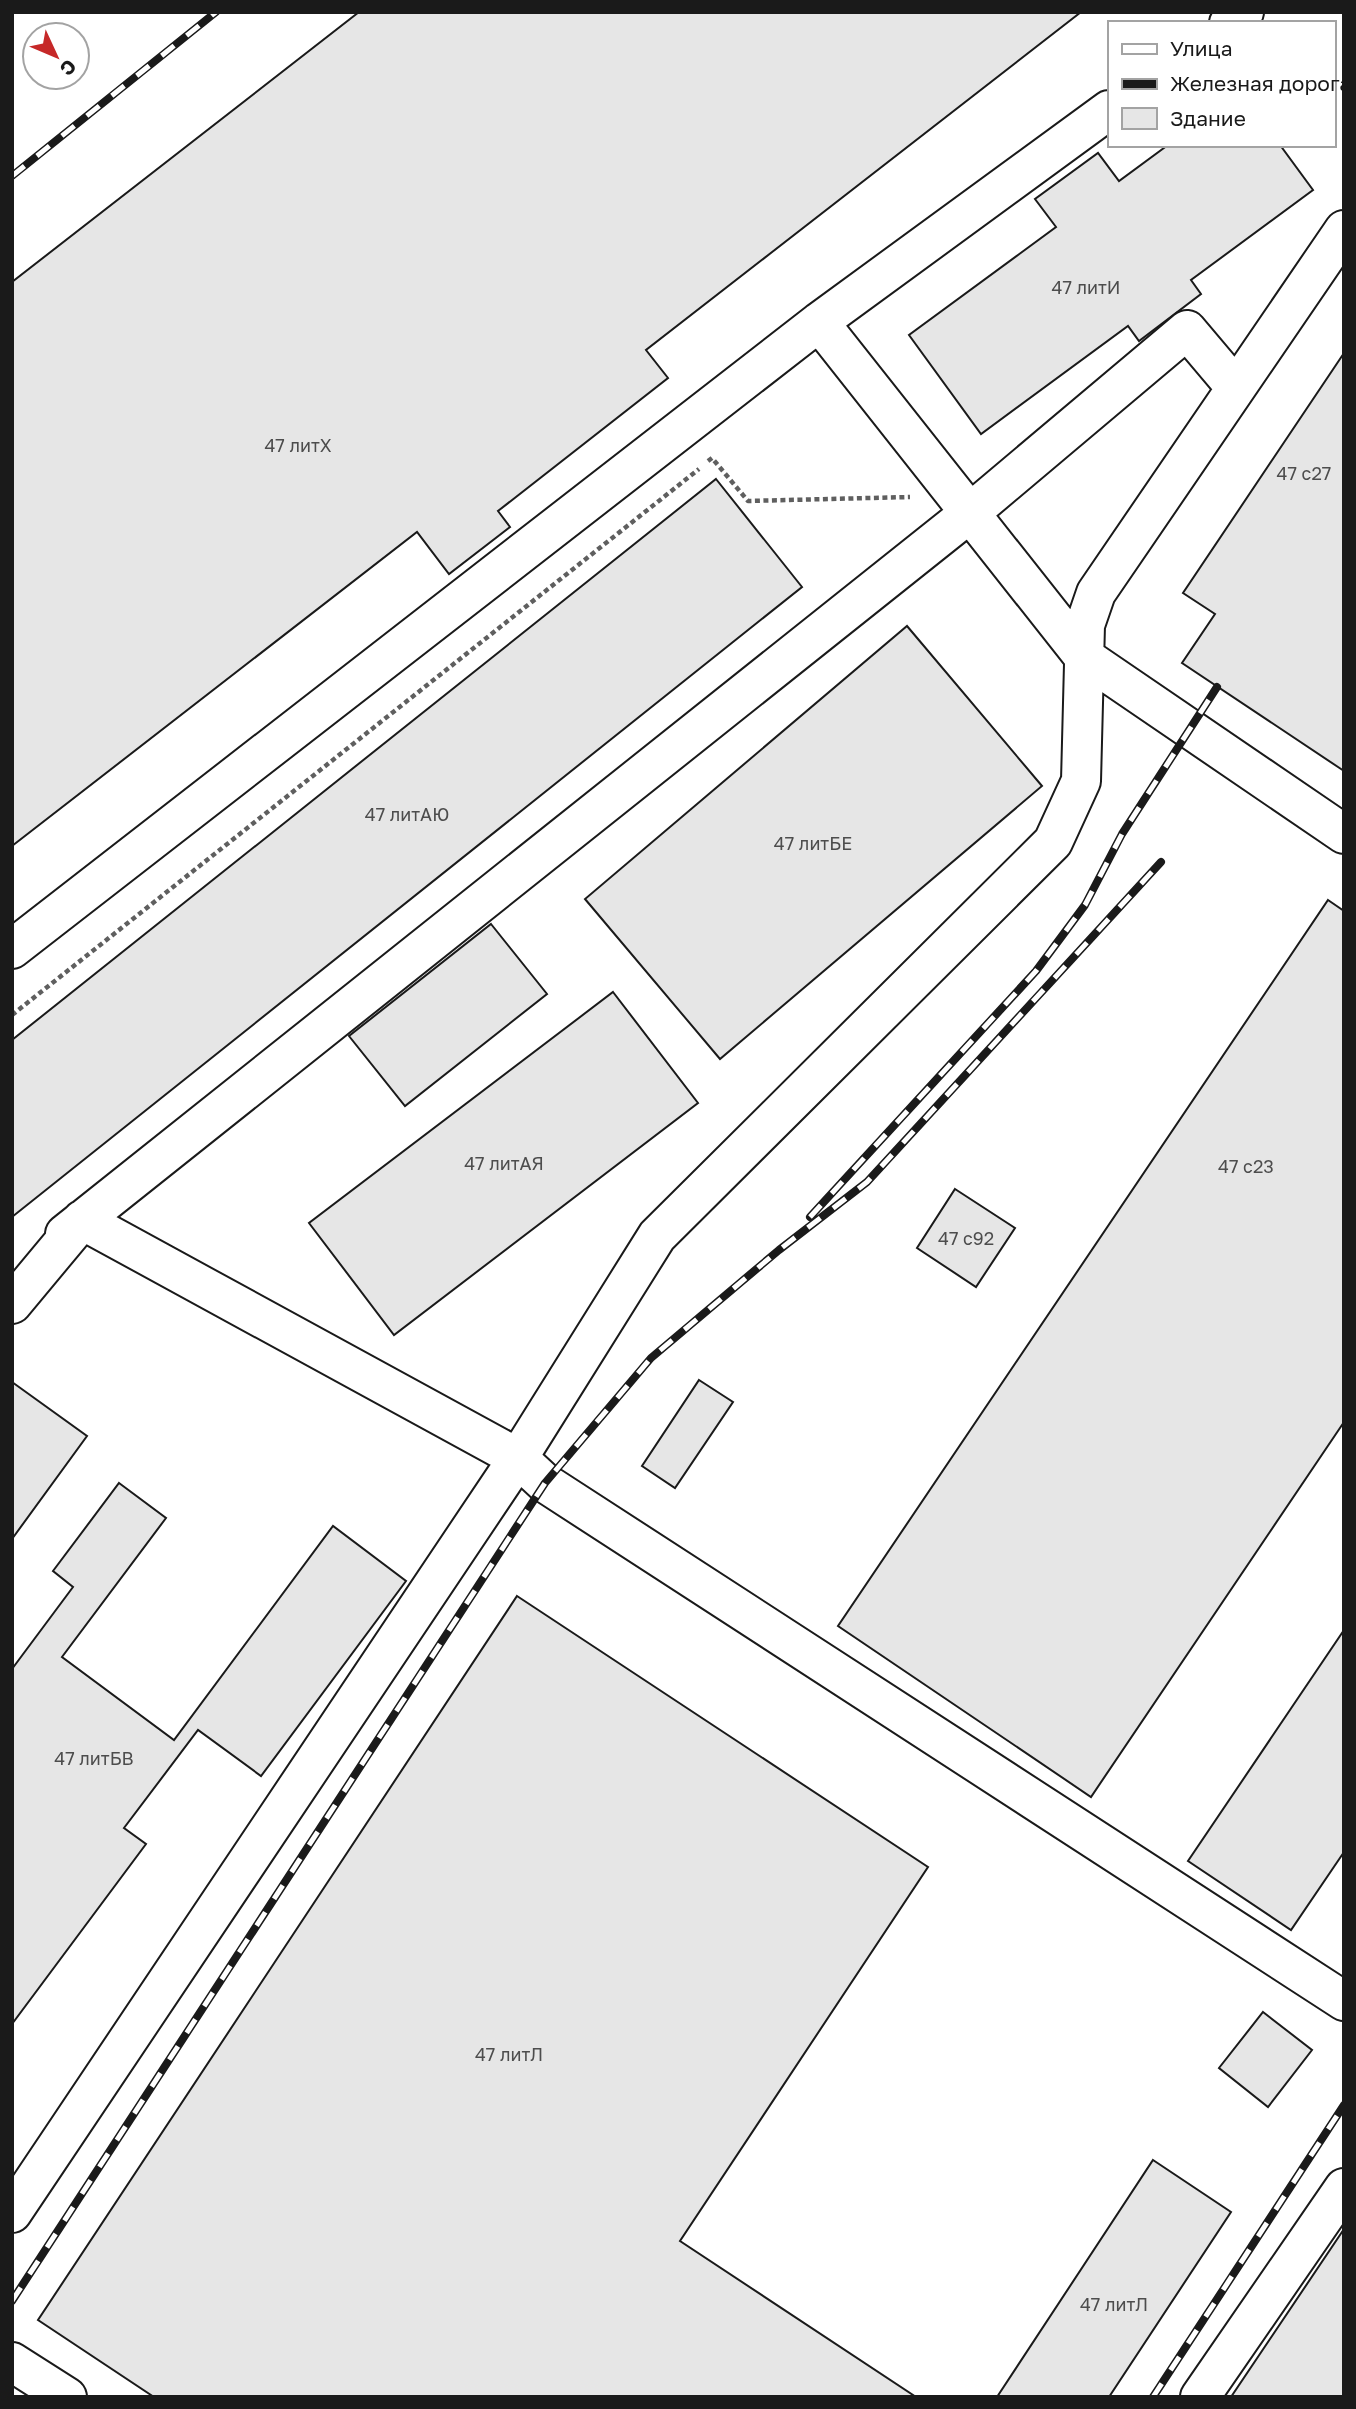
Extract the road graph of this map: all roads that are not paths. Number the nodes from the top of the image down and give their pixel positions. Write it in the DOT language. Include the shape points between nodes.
graph roads {
  1 [pos="1108,111"];
  2 [pos="1344,230"];
  3 [pos="819,322"];
  4 [pos="1236,388"];
  5 [pos="964,504"];
  6 [pos="1083,656"];
  7 [pos="1344,834"];
  8 [pos="12,949"];
  9 [pos="82,1220"];
  10 [pos="12,1277"];
  11 [pos="12,1304"];
  12 [pos="518,1458"];
  13 [pos="1344,2001"];
  14 [pos="1344,2188"];
  15 [pos="12,2213"];
  16 [pos="12,2362"];
  17 [pos="12,2375"];
  18 [pos="32,2397"];
  19 [pos="67,2397"];
  20 [pos="1200,2397"];
  1 -- 3 [label="lane"];
  2 -- 4 [label="lane"];
  3 -- 5 [label="lane"];
  3 -- 8 [label="lane"];
  4 -- 5 [label="lane" via="1187,330"];
  4 -- 6 [label="lane" via="1096,593 1085,625"];
  5 -- 6 [label="lane"];
  5 -- 9 [label="lane"];
  6 -- 7 [label="lane"];
  6 -- 12 [label="lane" via="1081,781 1053,842 657,1236"];
  9 -- 10 [label="lane"];
  9 -- 11 [label="lane"];
  9 -- 12 [label="lane"];
  12 -- 13 [label="lane" via="545,1483"];
  12 -- 15 [label="lane"];
  14 -- 20 [label="lane"];
  16 -- 19 [label="lane"];
  17 -- 18 [label="lane"];
}
